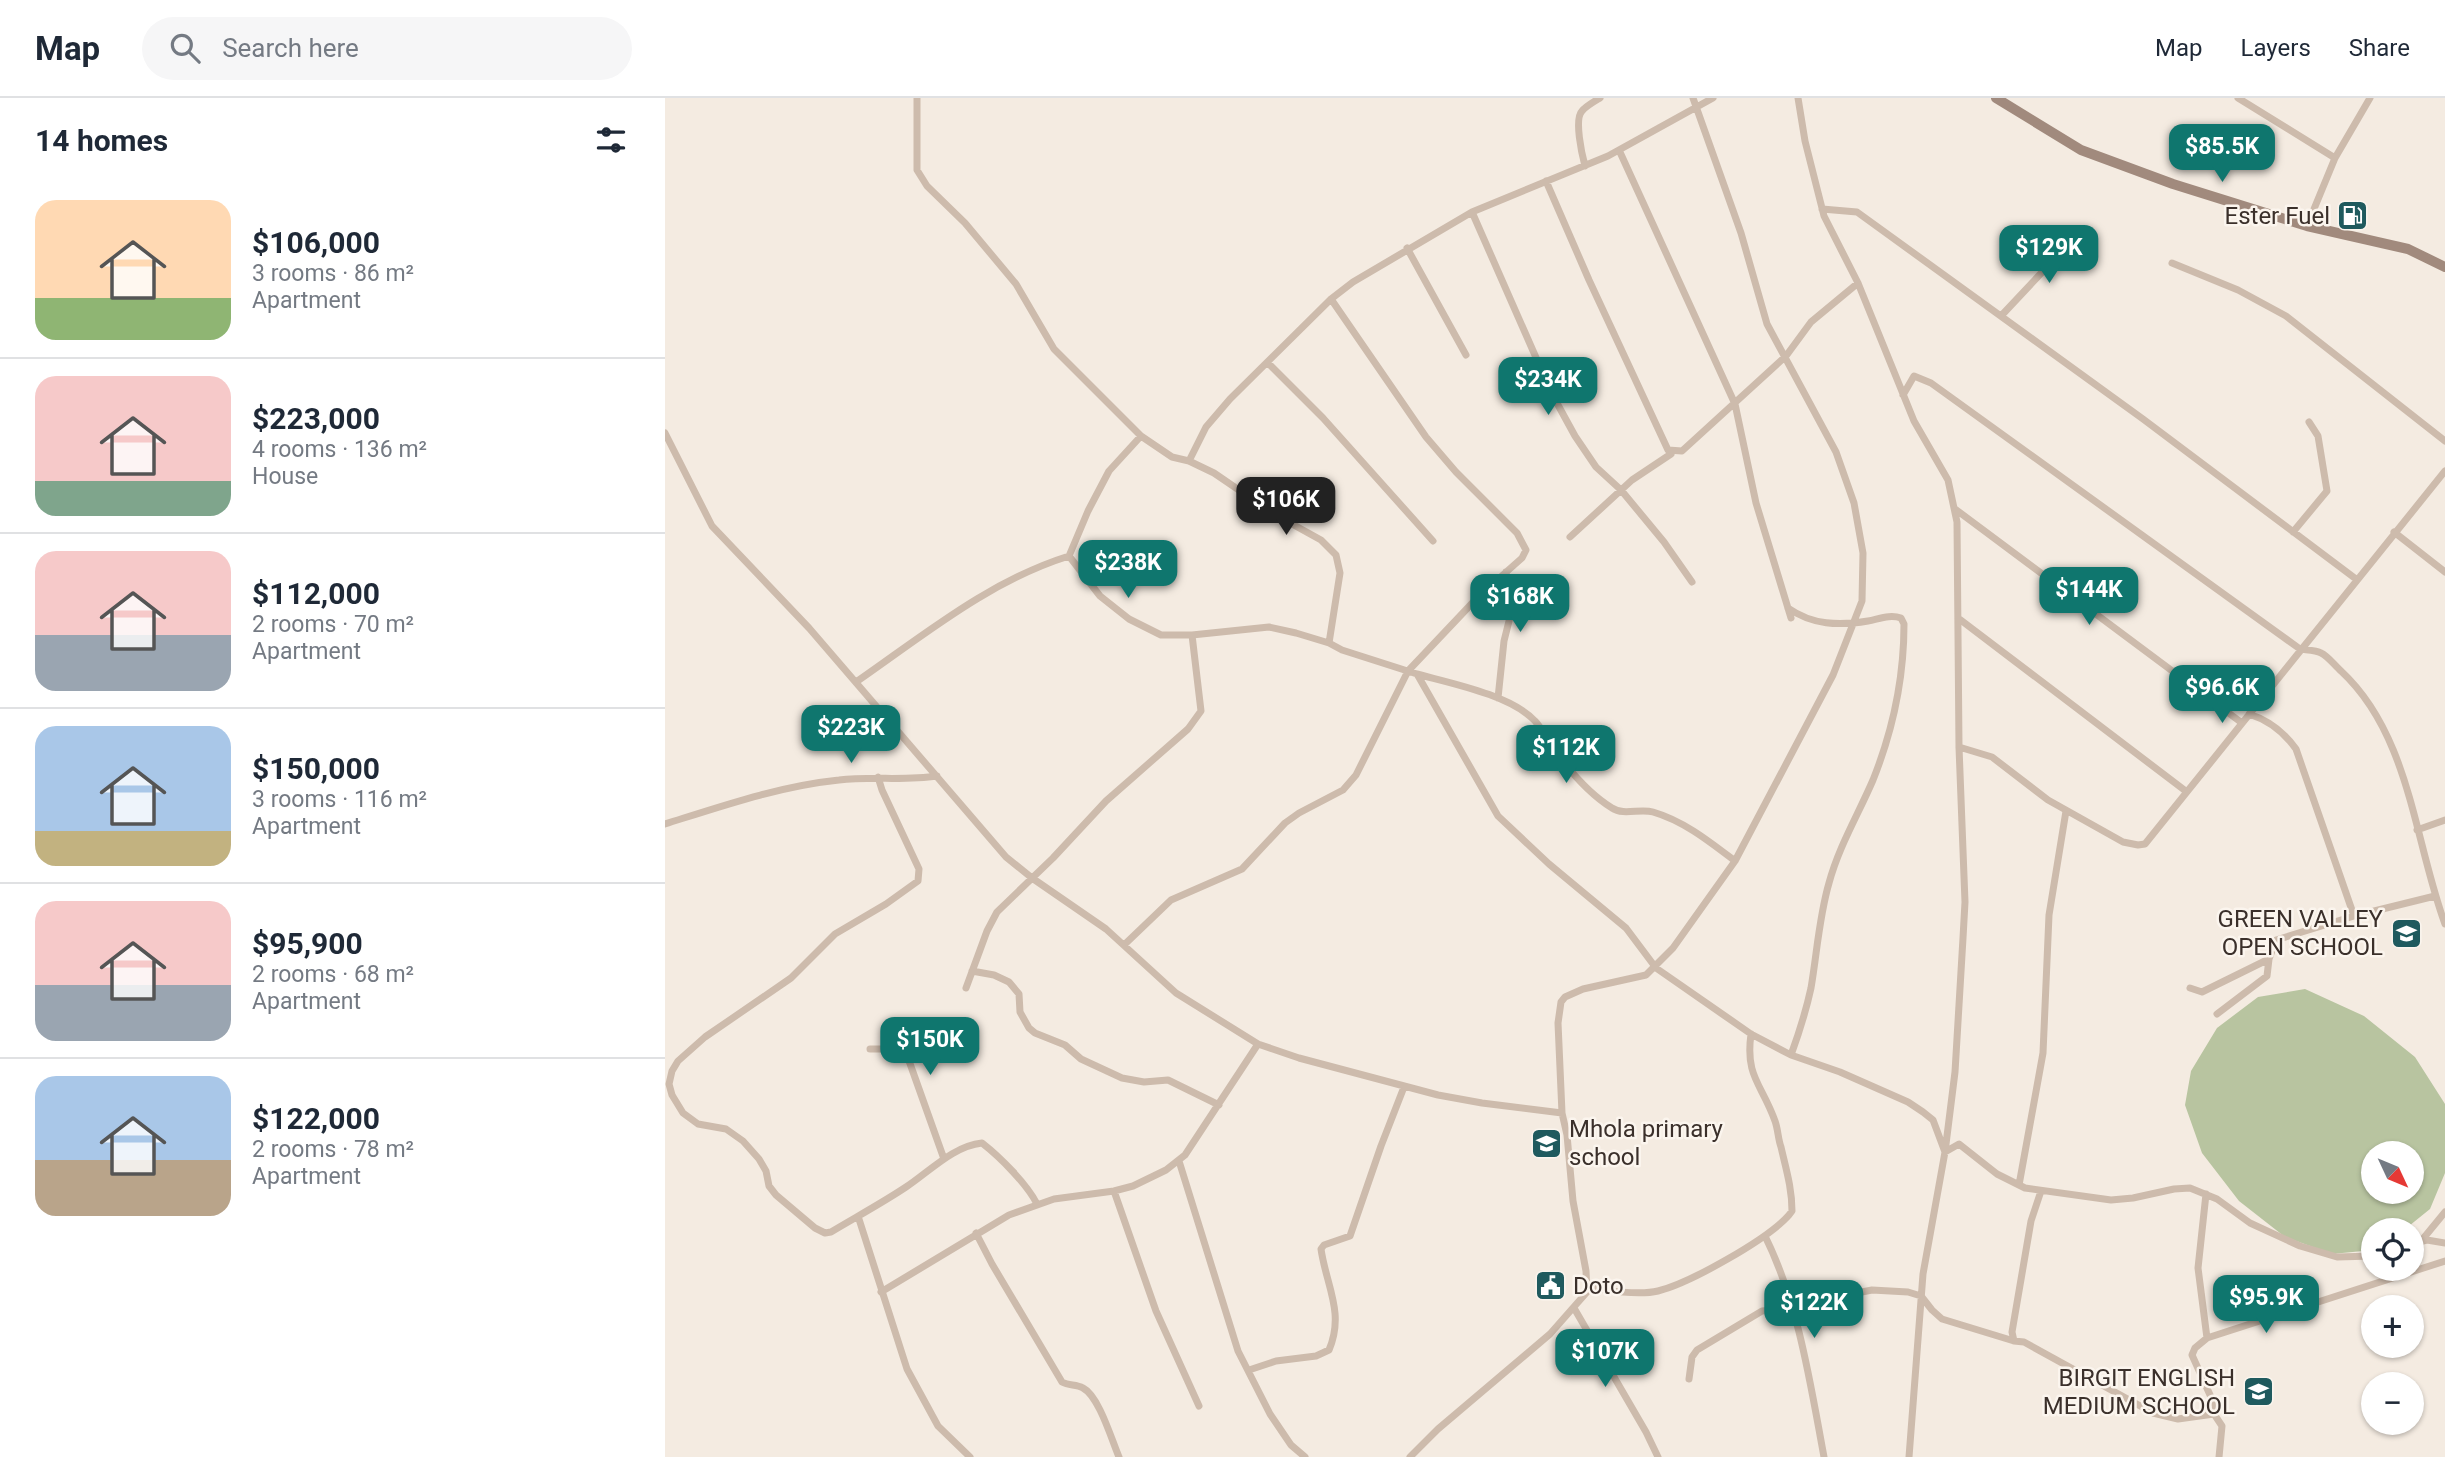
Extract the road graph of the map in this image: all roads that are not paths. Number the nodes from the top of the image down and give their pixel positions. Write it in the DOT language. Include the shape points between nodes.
graph roads {
  1 [pos="917,98"];
  2 [pos="1601,98"];
  3 [pos="1693,98"];
  4 [pos="1713,98"];
  5 [pos="1798,98"];
  6 [pos="1996,98"];
  7 [pos="2238,98"];
  8 [pos="2370,98"];
  9 [pos="1697,107"];
  10 [pos="1619,150"];
  11 [pos="2335,158"];
  12 [pos="1585,166"];
  13 [pos="1546,181"];
  14 [pos="1822,209"];
  15 [pos="1472,212"];
  16 [pos="2307,226"];
  17 [pos="2089,244"];
  18 [pos="1407,248"];
  19 [pos="2172,263"];
  20 [pos="2445,267"];
  21 [pos="1858,283"];
  22 [pos="1331,299"];
  23 [pos="2001,316"];
  24 [pos="1466,355"];
  25 [pos="1786,356"];
  26 [pos="1268,363"];
  27 [pos="1903,395"];
  28 [pos="1735,404"];
  29 [pos="2309,422"];
  30 [pos="665,433"];
  31 [pos="1141,436"];
  32 [pos="2445,441"];
  33 [pos="1668,450"];
  34 [pos="1189,461"];
  35 [pos="2445,471"];
  36 [pos="1621,490"];
  37 [pos="1954,509"];
  38 [pos="2293,532"];
  39 [pos="2394,533"];
  40 [pos="1570,537"];
  41 [pos="1433,541"];
  42 [pos="1069,556"];
  43 [pos="1506,572"];
  44 [pos="2445,572"];
  45 [pos="2356,579"];
  46 [pos="1692,582"];
  47 [pos="1788,608"];
  48 [pos="1791,618"];
  49 [pos="1958,618"];
  50 [pos="1854,623"];
  51 [pos="1192,635"];
  52 [pos="1329,643"];
  53 [pos="2300,649"];
  54 [pos="1408,671"];
  55 [pos="1417,674"];
  56 [pos="856,682"];
  57 [pos="1498,698"];
  58 [pos="2249,714"];
  59 [pos="2242,723"];
  60 [pos="1959,747"];
  61 [pos="937,775"];
  62 [pos="878,777"];
  63 [pos="2187,792"];
  64 [pos="2066,811"];
  65 [pos="2445,820"];
  66 [pos="665,824"];
  67 [pos="2417,830"];
  68 [pos="1735,861"];
  69 [pos="1033,878"];
  70 [pos="2435,896"];
  71 [pos="2354,916"];
  72 [pos="2445,924"];
  73 [pos="1123,945"];
  74 [pos="2269,959"];
  75 [pos="1656,968"];
  76 [pos="972,971"];
  77 [pos="966,988"];
  78 [pos="2190,988"];
  79 [pos="2217,1014"];
  80 [pos="1751,1034"];
  81 [pos="1258,1044"];
  82 [pos="870,1049"];
  83 [pos="1791,1055"];
  84 [pos="1404,1087"];
  85 [pos="1219,1105"];
  86 [pos="1562,1113"];
  87 [pos="1945,1152"];
  88 [pos="944,1159"];
  89 [pos="1179,1161"];
  90 [pos="2019,1185"];
  91 [pos="1114,1191"];
  92 [pos="2041,1191"];
  93 [pos="2206,1194"];
  94 [pos="1037,1204"];
  95 [pos="2445,1212"];
  96 [pos="857,1216"];
  97 [pos="976,1233"];
  98 [pos="1765,1236"];
  99 [pos="2424,1238"];
  100 [pos="2424,1240"];
  101 [pos="2445,1243"];
  102 [pos="2361,1256"];
  103 [pos="2445,1261"];
  104 [pos="1588,1285"];
  105 [pos="881,1292"];
  106 [pos="1921,1296"];
  107 [pos="1574,1308"];
  108 [pos="1794,1309"];
  109 [pos="2207,1338"];
  110 [pos="2014,1341"];
  111 [pos="1248,1370"];
  112 [pos="1689,1379"];
  113 [pos="1199,1406"];
  114 [pos="2214,1414"];
  115 [pos="969,1457"];
  116 [pos="1119,1457"];
  117 [pos="1305,1457"];
  118 [pos="1410,1457"];
  119 [pos="1658,1457"];
  120 [pos="1824,1457"];
  121 [pos="1909,1457"];
  122 [pos="2219,1457"];
  1 -- 31 [label="street" via="917,170 927,186 1016,284 1054,349"];
  2 -- 12 [label="street" via="1579,116"];
  3 -- 9 [label="street"];
  4 -- 9 [label="street"];
  5 -- 14 [label="street"];
  6 -- 16 [label="main road" via="2081,150"];
  7 -- 11 [label="street"];
  8 -- 11 [label="street"];
  9 -- 10 [label="street"];
  9 -- 25 [label="street" via="1767,324"];
  10 -- 12 [label="street"];
  10 -- 28 [label="street"];
  11 -- 16 [label="street"];
  12 -- 13 [label="street"];
  13 -- 15 [label="street"];
  13 -- 33 [label="street"];
  14 -- 21 [label="street"];
  14 -- 23 [label="street" via="1857,212"];
  15 -- 18 [label="street"];
  15 -- 36 [label="street" via="1552,394 1596,467"];
  16 -- 20 [label="main road" via="2408,249"];
  17 -- 23 [label="street" via="2046,268"];
  18 -- 22 [label="street"];
  18 -- 24 [label="street"];
  19 -- 32 [label="street" via="2238,290 2285,316"];
  21 -- 25 [label="street" via="1811,322"];
  21 -- 27 [label="street"];
  22 -- 26 [label="street"];
  22 -- 43 [label="street" via="1426,437 1523,541 1525,554"];
  23 -- 38 [label="street"];
  25 -- 28 [label="street"];
  25 -- 50 [label="street" via="1836,452 1854,503 1863,553 1862,601"];
  26 -- 34 [label="street" via="1206,427"];
  26 -- 41 [label="street"];
  27 -- 37 [label="street" via="1948,480"];
  27 -- 53 [label="street" via="1914,376 1931,383"];
  28 -- 33 [label="street" via="1682,451"];
  28 -- 47 [label="street" via="1756,503"];
  29 -- 38 [label="street" via="2318,436 2327,491"];
  30 -- 56 [label="street" via="712,526"];
  31 -- 34 [label="street" via="1172,457"];
  31 -- 42 [label="street" via="1109,471"];
  33 -- 36 [label="street" via="1671,454"];
  34 -- 52 [label="street" via="1333,550 1340,573"];
  35 -- 39 [label="street"];
  36 -- 40 [label="street"];
  36 -- 46 [label="street"];
  37 -- 49 [label="street"];
  37 -- 59 [label="street"];
  38 -- 45 [label="street"];
  39 -- 44 [label="street"];
  39 -- 45 [label="street"];
  42 -- 51 [label="street" via="1100,596 1129,619 1161,635"];
  42 -- 56 [label="street" via="956,610"];
  43 -- 54 [label="street"];
  43 -- 57 [label="street" via="1512,609"];
  45 -- 53 [label="street"];
  47 -- 48 [label="street"];
  47 -- 50 [label="street" via="1804,620"];
  49 -- 60 [label="street"];
  49 -- 63 [label="street"];
  50 -- 68 [label="street" via="1833,676"];
  50 -- 83 [label="street" via="1893,615 1901,618 1903,671 1873,780 1828,884 1811,987"];
  51 -- 52 [label="street" via="1269,627"];
  51 -- 69 [label="street" via="1199,715 1106,801"];
  52 -- 54 [label="street"];
  53 -- 58 [label="street"];
  53 -- 67 [label="street" via="2321,653 2357,686 2377,714 2394,751"];
  54 -- 55 [label="street"];
  54 -- 73 [label="street" via="1347,787 1293,816 1242,869 1171,900"];
  55 -- 57 [label="street"];
  55 -- 75 [label="street" via="1498,816 1626,928"];
  56 -- 61 [label="street"];
  57 -- 68 [label="street" via="1534,720 1582,782 1612,809 1661,814"];
  58 -- 59 [label="street"];
  58 -- 71 [label="street" via="2262,717 2296,749"];
  59 -- 63 [label="street"];
  60 -- 64 [label="street" via="1992,757"];
  60 -- 87 [label="street" via="1965,902 1955,1072"];
  61 -- 62 [label="street"];
  61 -- 69 [label="street" via="1006,857"];
  62 -- 66 [label="street" via="771,793"];
  62 -- 96 [label="street" via="919,869 918,881 835,934 791,978 705,1037 671,1070 669,1084 683,1113 698,1124 726,1129 749,1147 765,1168 770,1188 815,1228 831,1232"];
  63 -- 64 [label="street" via="2145,844 2123,842"];
  64 -- 90 [label="street" via="2049,915 2043,1052"];
  65 -- 67 [label="street"];
  67 -- 70 [label="street"];
  68 -- 75 [label="street"];
  69 -- 73 [label="street"];
  69 -- 76 [label="street" via="994,916"];
  70 -- 71 [label="street"];
  70 -- 72 [label="street"];
  71 -- 74 [label="street" via="2276,940"];
  73 -- 81 [label="street" via="1176,993"];
  74 -- 78 [label="street" via="2202,992"];
  74 -- 79 [label="street" via="2267,976"];
  75 -- 80 [label="street"];
  75 -- 86 [label="street" via="1640,978 1583,989 1561,1002"];
  76 -- 77 [label="street"];
  76 -- 85 [label="street" via="1009,982 1019,994 1020,1012 1029,1028 1065,1045 1081,1059 1122,1078 1168,1080"];
  80 -- 83 [label="street"];
  80 -- 98 [label="street" via="1751,1066 1775,1121 1792,1194 1791,1213"];
  81 -- 84 [label="street"];
  81 -- 85 [label="street"];
  82 -- 88 [label="street" via="898,1049 908,1058"];
  83 -- 87 [label="street" via="1840,1072 1923,1112 1933,1120"];
  84 -- 86 [label="street"];
  84 -- 111 [label="street" via="1350,1236 1321,1249 1336,1305 1329,1350"];
  85 -- 89 [label="street"];
  86 -- 104 [label="street"];
  87 -- 90 [label="street" via="1959,1144"];
  87 -- 106 [label="street"];
  88 -- 94 [label="street" via="982,1143"];
  88 -- 96 [label="street"];
  89 -- 91 [label="street" via="1142,1182"];
  89 -- 111 [label="street"];
  90 -- 92 [label="street"];
  91 -- 94 [label="street"];
  91 -- 113 [label="street" via="1156,1311"];
  92 -- 93 [label="street" via="2111,1200 2182,1188"];
  92 -- 110 [label="street" via="2031,1221"];
  93 -- 102 [label="street" via="2250,1223 2300,1246 2337,1257"];
  93 -- 109 [label="street" via="2198,1268"];
  94 -- 97 [label="street"];
  95 -- 99 [label="street"];
  96 -- 105 [label="street"];
  97 -- 105 [label="street"];
  97 -- 116 [label="street" via="1062,1382 1090,1394"];
  98 -- 104 [label="street" via="1710,1268 1655,1292 1601,1290"];
  98 -- 108 [label="street"];
  100 -- 101 [label="street"];
  103 -- 109 [label="street"];
  104 -- 107 [label="street"];
  105 -- 115 [label="street" via="919,1392 938,1426"];
  106 -- 108 [label="street" via="1872,1290"];
  106 -- 110 [label="street" via="1942,1319"];
  106 -- 121 [label="street"];
  107 -- 118 [label="street"];
  107 -- 119 [label="street"];
  108 -- 112 [label="street" via="1762,1311 1701,1347 1692,1357"];
  108 -- 120 [label="street"];
  109 -- 114 [label="street" via="2192,1355 2215,1406"];
  110 -- 114 [label="street" via="2024,1342 2154,1413 2178,1419"];
  111 -- 117 [label="street" via="1270,1415"];
  114 -- 122 [label="street" via="2223,1426"];
}
